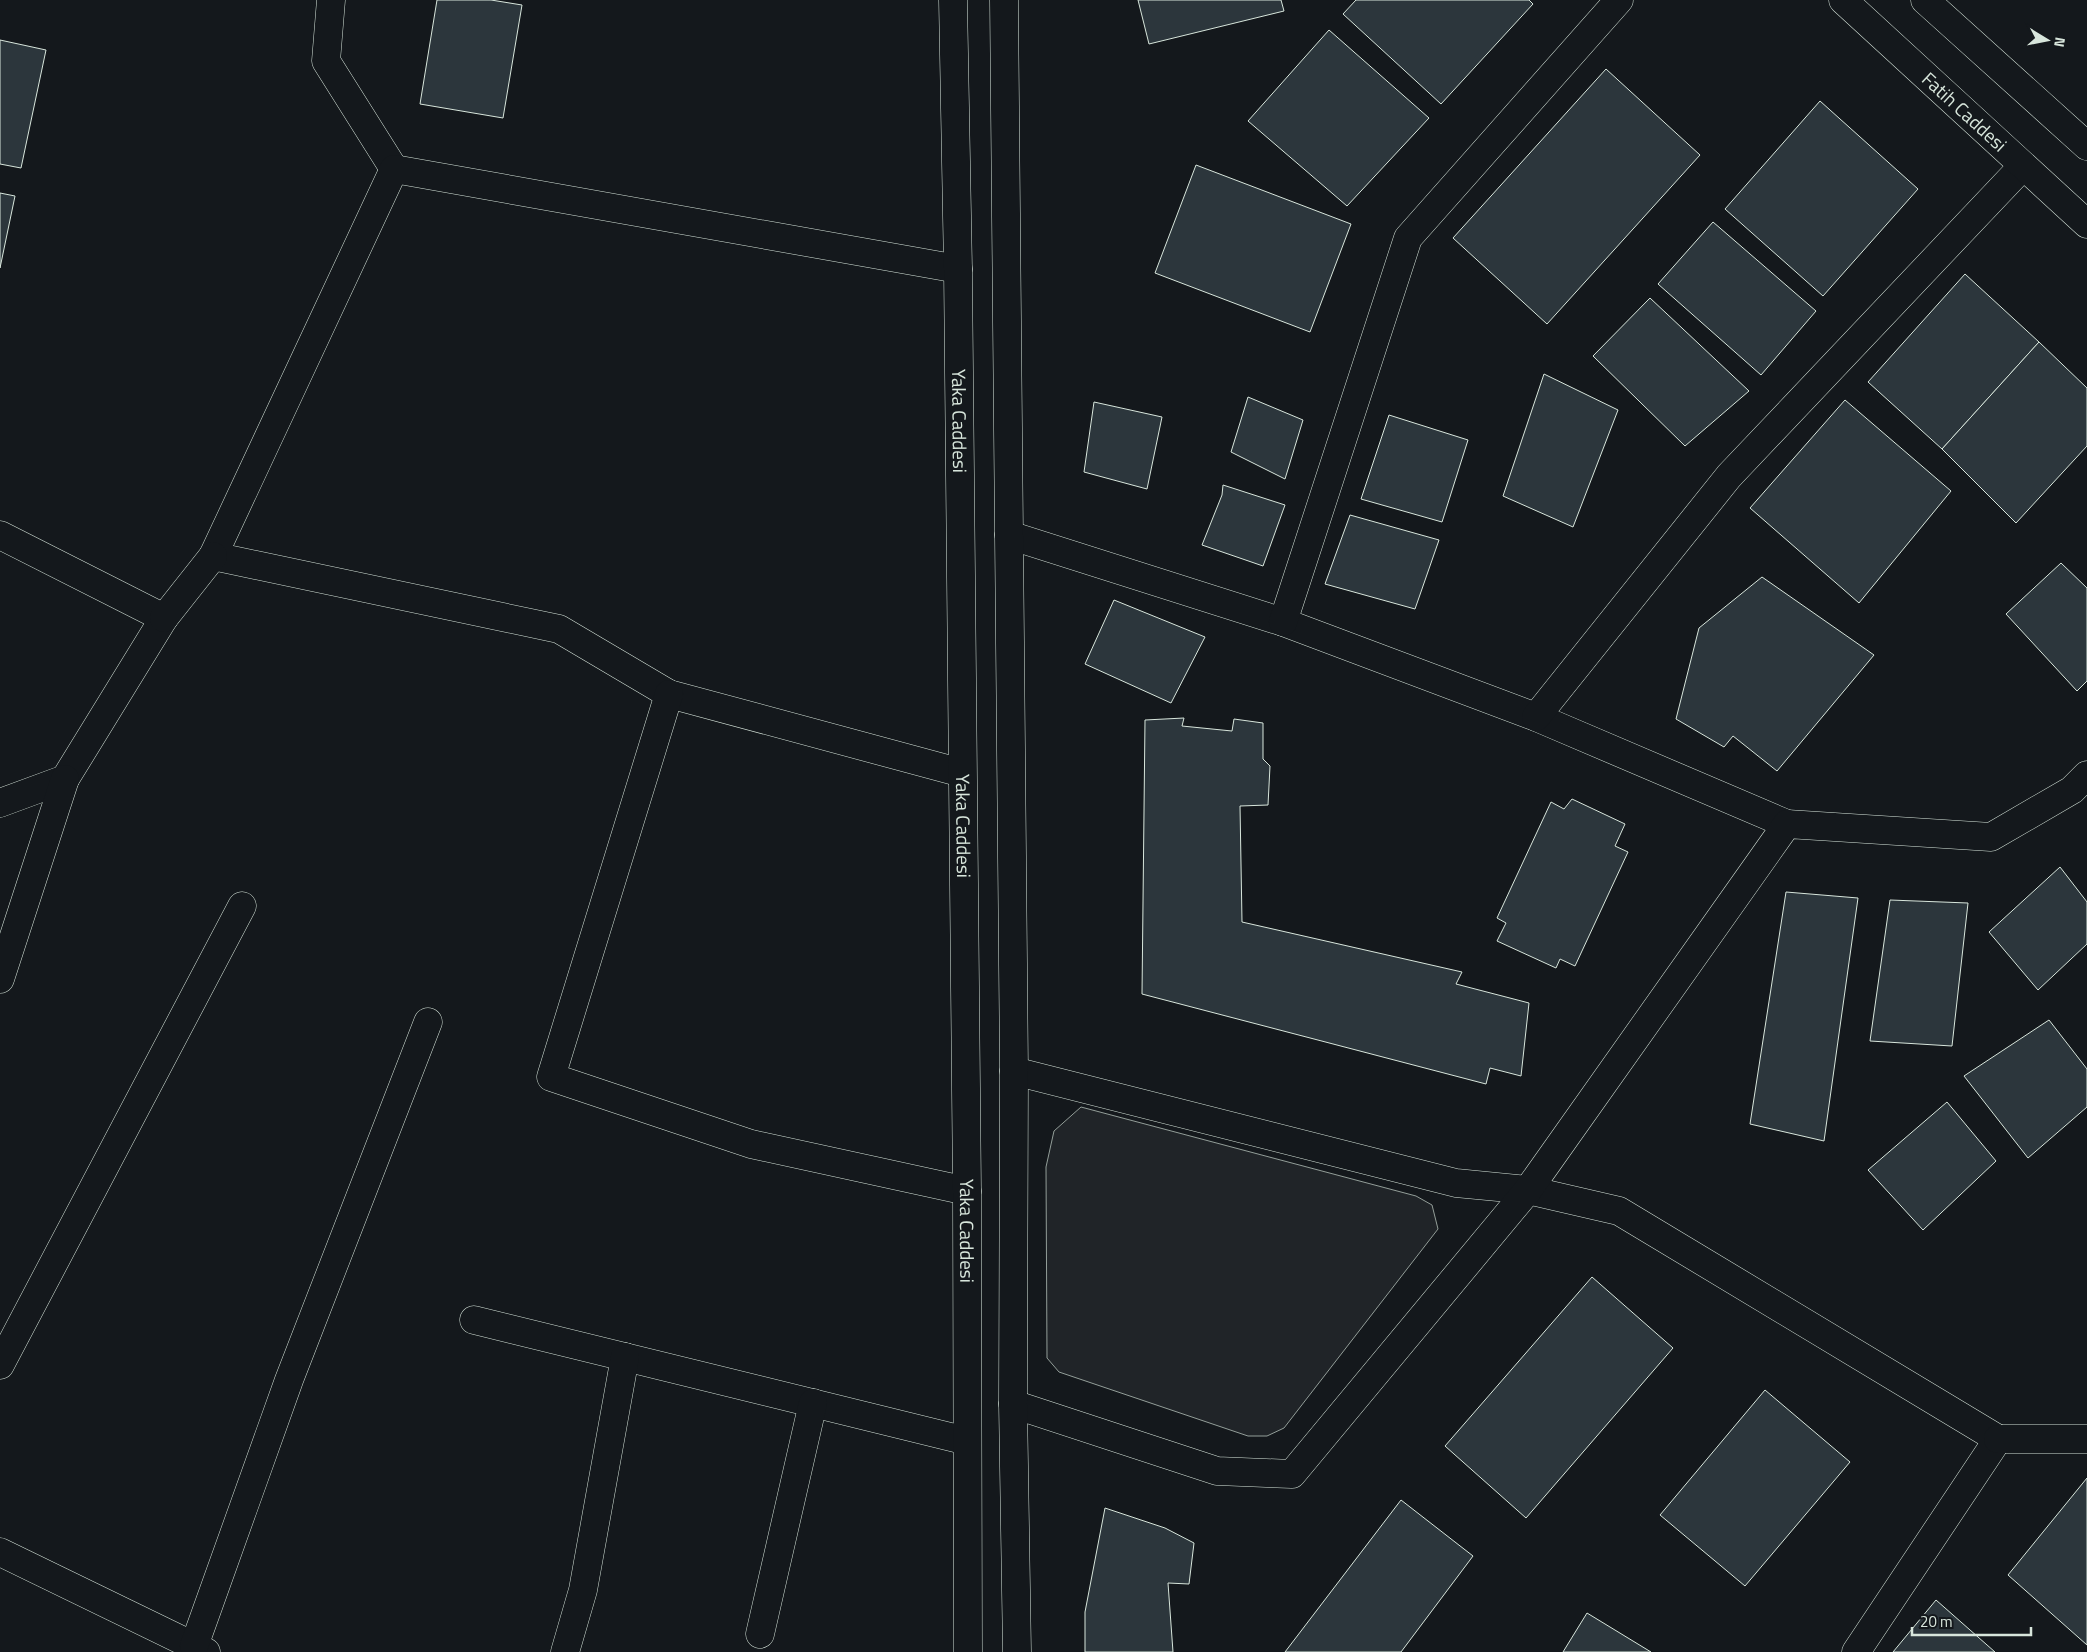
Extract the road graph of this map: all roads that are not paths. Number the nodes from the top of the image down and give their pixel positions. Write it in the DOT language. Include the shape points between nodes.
graph roads {
  1 [pos="332,0"];
  2 [pos="953,0"];
  3 [pos="1004,0"];
  4 [pos="1618,0"];
  5 [pos="1843,0"];
  6 [pos="1925,0"];
  7 [pos="2087,146"];
  8 [pos="2023,166"];
  9 [pos="394,169"];
  10 [pos="2087,224"];
  11 [pos="958,269"];
  12 [pos="0,535"];
  13 [pos="1009,535"];
  14 [pos="213,556"];
  15 [pos="164,618"];
  16 [pos="1283,622"];
  17 [pos="670,694"];
  18 [pos="1536,717"];
  19 [pos="962,773"];
  20 [pos="2087,775"];
  21 [pos="64,779"];
  22 [pos="0,803"];
  23 [pos="1787,824"];
  24 [pos="242,906"];
  25 [pos="0,979"];
  26 [pos="428,1022"];
  27 [pos="1014,1070"];
  28 [pos="1528,1190"];
  29 [pos="967,1191"];
  30 [pos="474,1320"];
  31 [pos="625,1356"];
  32 [pos="0,1365"];
  33 [pos="813,1403"];
  34 [pos="1013,1404"];
  35 [pos="1998,1439"];
  36 [pos="2087,1439"];
  37 [pos="967,1441"];
  38 [pos="0,1552"];
  39 [pos="760,1634"];
  40 [pos="200,1649"];
  41 [pos="565,1652"];
  42 [pos="968,1652"];
  43 [pos="1017,1652"];
  44 [pos="1856,1652"];
  1 -- 9 [label="street" via="326,61"];
  2 -- 11 [label="street, Yaka Caddesi"];
  3 -- 13 [label="street"];
  4 -- 16 [label="street" via="1408,238"];
  5 -- 8 [label="street, Fatih Caddesi"];
  6 -- 7 [label="street"];
  8 -- 10 [label="street, Fatih Caddesi"];
  8 -- 18 [label="street" via="1729,476"];
  9 -- 11 [label="street"];
  9 -- 14 [label="street"];
  11 -- 19 [label="street, Yaka Caddesi"];
  12 -- 15 [label="street"];
  13 -- 16 [label="street"];
  13 -- 27 [label="street"];
  14 -- 15 [label="street"];
  14 -- 17 [label="street" via="559,629"];
  15 -- 21 [label="street"];
  16 -- 18 [label="street"];
  17 -- 19 [label="street"];
  17 -- 29 [label="street" via="551,1077 751,1144"];
  18 -- 23 [label="street"];
  19 -- 29 [label="street, Yaka Caddesi"];
  20 -- 23 [label="street" via="2072,790 1991,837"];
  21 -- 22 [label="street"];
  21 -- 25 [label="street"];
  23 -- 28 [label="street"];
  24 -- 32 [label="street"];
  26 -- 40 [label="street" via="289,1380"];
  27 -- 28 [label="street" via="1456,1183"];
  27 -- 34 [label="street"];
  28 -- 34 [label="street" via="1292,1474 1217,1470"];
  28 -- 35 [label="street" via="1619,1211"];
  29 -- 37 [label="street, Yaka Caddesi"];
  30 -- 31 [label="street"];
  31 -- 33 [label="street"];
  31 -- 41 [label="street" via="583,1590"];
  33 -- 37 [label="street"];
  33 -- 39 [label="street"];
  34 -- 43 [label="street"];
  35 -- 36 [label="street"];
  35 -- 44 [label="street"];
  37 -- 42 [label="street, Yaka Caddesi"];
  38 -- 40 [label="street"];
}
